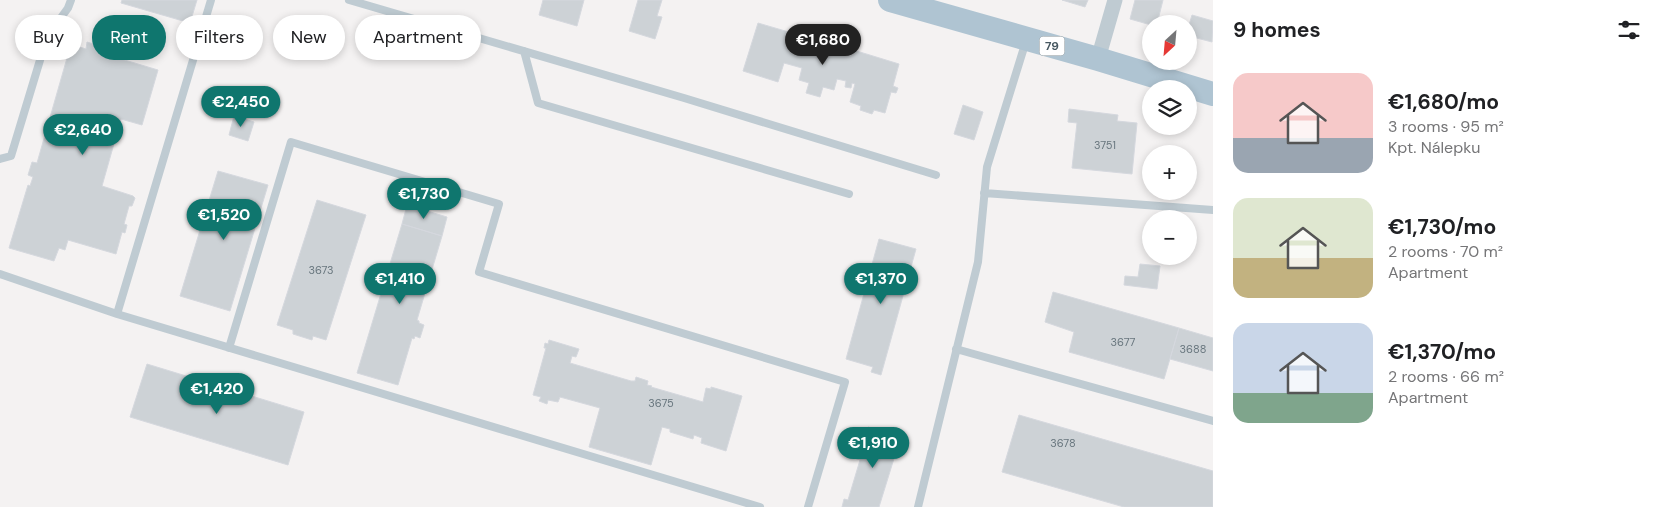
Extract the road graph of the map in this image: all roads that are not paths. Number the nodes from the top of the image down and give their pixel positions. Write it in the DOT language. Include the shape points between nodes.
graph roads {
  1 [pos="71,0"];
  2 [pos="211,0"];
  3 [pos="349,0"];
  4 [pos="890,0"];
  5 [pos="1115,0"];
  6 [pos="1026,39"];
  7 [pos="524,51"];
  8 [pos="1098,59"];
  9 [pos="1213,94"];
  10 [pos="0,160"];
  11 [pos="936,175"];
  12 [pos="984,192"];
  13 [pos="849,194"];
  14 [pos="1213,210"];
  15 [pos="0,274"];
  16 [pos="117,314"];
  17 [pos="230,348"];
  18 [pos="956,349"];
  19 [pos="1213,421"];
  20 [pos="760,507"];
  21 [pos="808,507"];
  22 [pos="918,507"];
  1 -- 10 [label="lane" via="47,37 11,156"];
  2 -- 16 [label="lane"];
  3 -- 7 [label="lane"];
  4 -- 6 [label="main road, 79"];
  5 -- 8 [label="street"];
  6 -- 8 [label="main road, 79"];
  6 -- 12 [label="lane" via="986,167"];
  7 -- 11 [label="lane"];
  7 -- 13 [label="lane" via="538,103"];
  8 -- 9 [label="main road, 79"];
  12 -- 14 [label="lane"];
  12 -- 18 [label="lane" via="978,262"];
  15 -- 16 [label="lane"];
  16 -- 17 [label="lane"];
  17 -- 20 [label="lane"];
  17 -- 21 [label="lane" via="291,142 500,204 479,272 845,382"];
  18 -- 19 [label="lane"];
  18 -- 22 [label="lane"];
}
